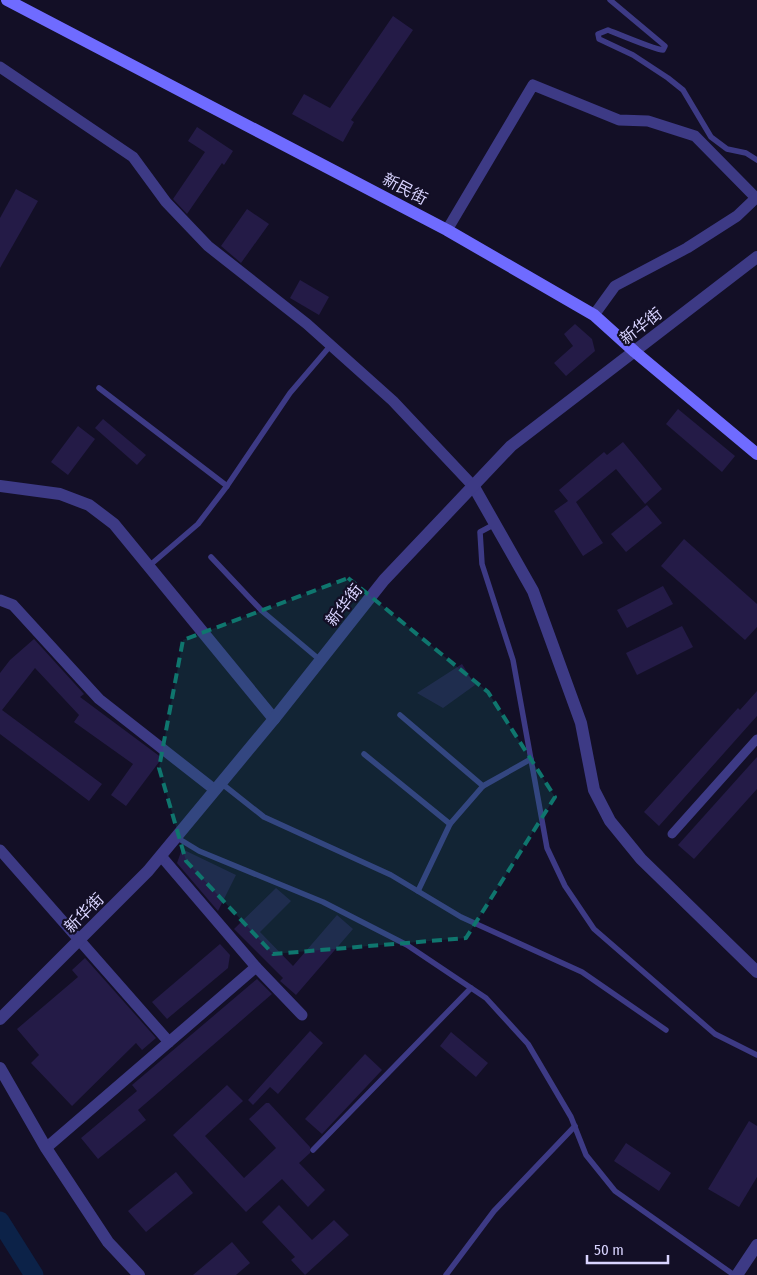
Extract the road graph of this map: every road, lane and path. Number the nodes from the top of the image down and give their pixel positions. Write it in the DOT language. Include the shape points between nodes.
graph roads {
  1 [pos="7,0"];
  2 [pos="610,0"];
  3 [pos="0,67"];
  4 [pos="757,160"];
  5 [pos="756,197"];
  6 [pos="447,230"];
  7 [pos="757,257"];
  8 [pos="594,315"];
  9 [pos="331,345"];
  10 [pos="635,352"];
  11 [pos="100,388"];
  12 [pos="757,454"];
  13 [pos="0,486"];
  14 [pos="227,486"];
  15 [pos="474,487"];
  16 [pos="495,524"];
  17 [pos="211,557"];
  18 [pos="147,567"];
  19 [pos="0,600"];
  20 [pos="320,660"];
  21 [pos="400,715"];
  22 [pos="274,719"];
  23 [pos="757,739"];
  24 [pos="364,754"];
  25 [pos="530,759"];
  26 [pos="483,786"];
  27 [pos="218,787"];
  28 [pos="450,824"];
  29 [pos="672,834"];
  30 [pos="176,837"];
  31 [pos="0,850"];
  32 [pos="161,856"];
  33 [pos="418,891"];
  34 [pos="79,940"];
  35 [pos="256,967"];
  36 [pos="757,972"];
  37 [pos="471,988"];
  38 [pos="302,1015"];
  39 [pos="0,1019"];
  40 [pos="666,1030"];
  41 [pos="169,1042"];
  42 [pos="757,1055"];
  43 [pos="0,1068"];
  44 [pos="575,1126"];
  45 [pos="46,1148"];
  46 [pos="313,1150"];
  47 [pos="757,1245"];
  48 [pos="140,1275"];
  49 [pos="446,1275"];
  50 [pos="736,1275"];
  1 -- 6 [label="main road, 新民街"];
  2 -- 4 [label="lane" via="665,46 659,50 608,30 598,34 599,39 633,55 668,78 683,90 711,137 727,149 746,153"];
  3 -- 9 [label="street" via="133,157 166,202 208,246"];
  5 -- 6 [label="street" via="695,136 648,121 620,120 533,86"];
  5 -- 8 [label="street" via="737,216 687,248 615,286"];
  6 -- 8 [label="main road, 新民街"];
  7 -- 10 [label="street, 新华街"];
  8 -- 10 [label="main road, 新民街"];
  9 -- 14 [label="lane" via="290,393"];
  9 -- 15 [label="street" via="393,401"];
  10 -- 12 [label="main road, 新民街"];
  10 -- 15 [label="street, 新华街" via="511,446"];
  11 -- 14 [label="lane"];
  13 -- 18 [label="street" via="60,494 89,505 114,524"];
  14 -- 18 [label="lane" via="198,524"];
  15 -- 16 [label="street"];
  15 -- 20 [label="street, 新华街" via="384,580"];
  16 -- 25 [label="lane" via="480,532 482,564 513,660"];
  16 -- 36 [label="street" via="533,591 581,723 594,790 610,821 641,860"];
  17 -- 20 [label="lane" via="262,611"];
  18 -- 22 [label="street"];
  19 -- 27 [label="street" via="13,605 99,699"];
  20 -- 22 [label="street, 新华街"];
  21 -- 26 [label="lane"];
  22 -- 27 [label="street, 新华街"];
  23 -- 29 [label="street"];
  24 -- 28 [label="lane"];
  25 -- 26 [label="lane"];
  25 -- 42 [label="lane" via="547,848 565,886 594,929 715,1034"];
  26 -- 28 [label="lane"];
  27 -- 30 [label="street, 新华街"];
  27 -- 33 [label="lane" via="264,817 391,875"];
  28 -- 33 [label="lane"];
  30 -- 32 [label="street, 新华街"];
  30 -- 37 [label="lane" via="199,851 340,910 407,945"];
  31 -- 34 [label="street"];
  32 -- 34 [label="street, 新华街"];
  32 -- 35 [label="street"];
  33 -- 40 [label="lane" via="461,917 582,972"];
  34 -- 39 [label="street, 新华街"];
  34 -- 41 [label="street"];
  35 -- 38 [label="street"];
  35 -- 41 [label="street"];
  37 -- 44 [label="lane" via="486,998 528,1044"];
  37 -- 46 [label="lane"];
  41 -- 45 [label="street"];
  43 -- 45 [label="street"];
  44 -- 49 [label="lane" via="494,1211"];
  44 -- 50 [label="lane" via="586,1155 615,1191"];
  45 -- 48 [label="street" via="108,1242"];
  47 -- 50 [label="street"];
}
